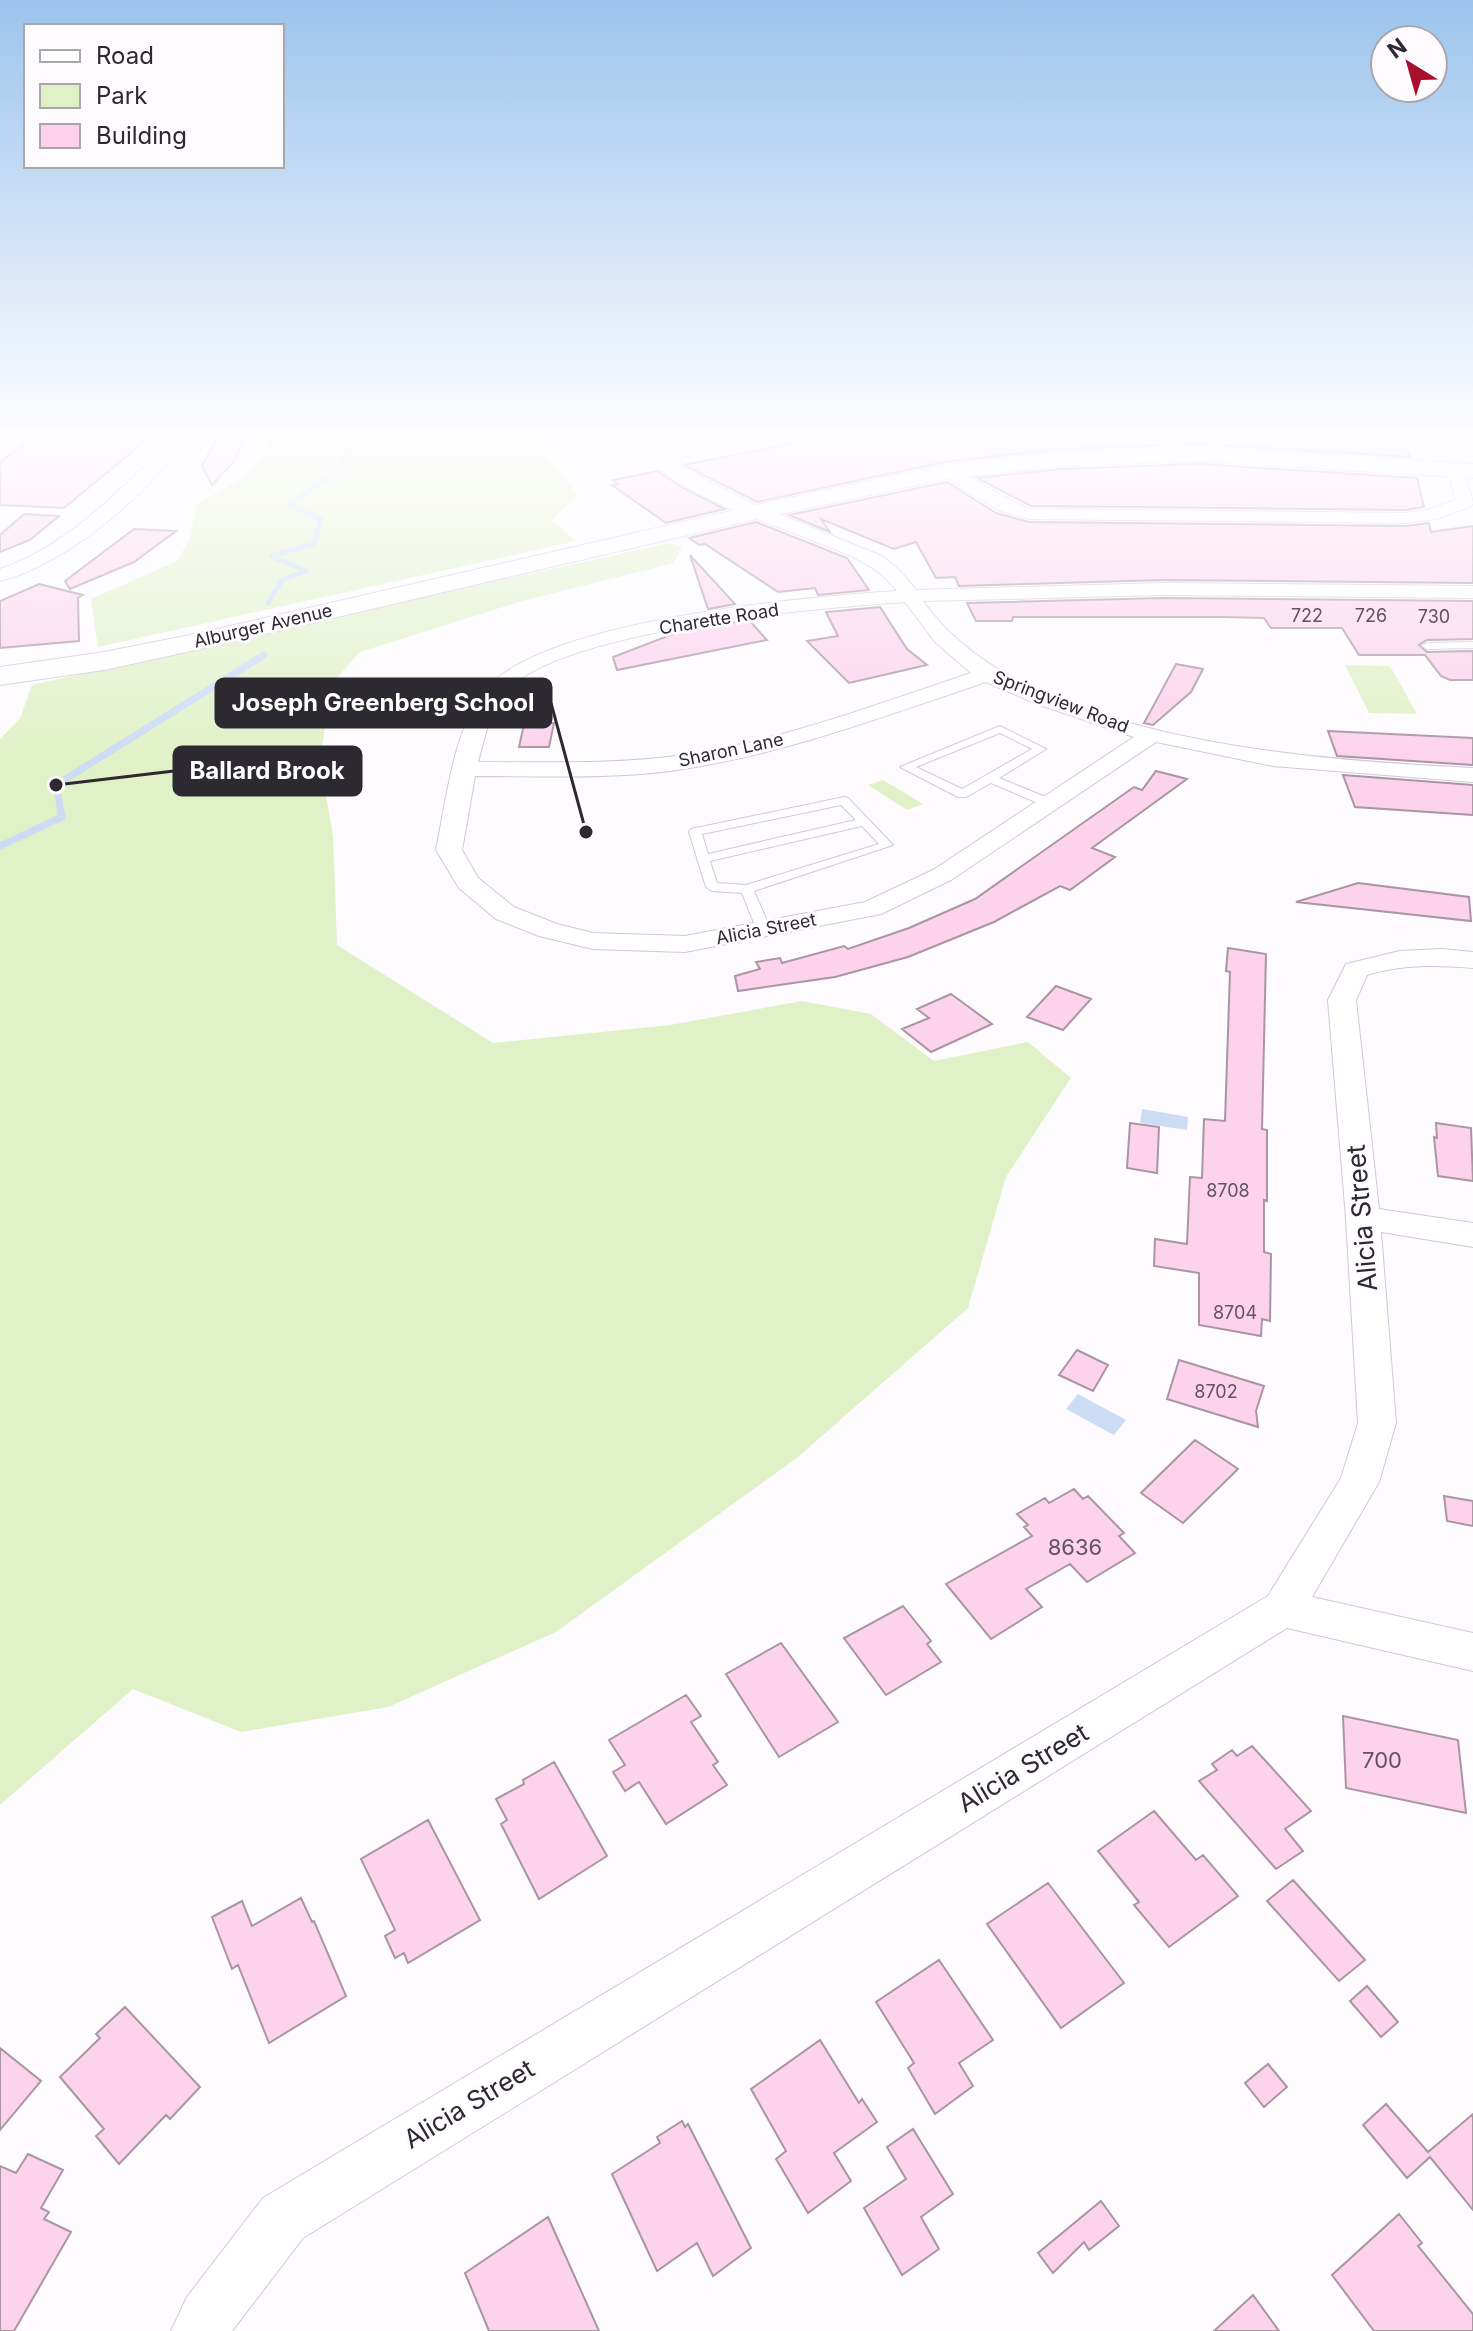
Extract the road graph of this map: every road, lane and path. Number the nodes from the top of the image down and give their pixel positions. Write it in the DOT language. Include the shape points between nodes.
graph roads {
  1 [pos="70,543"];
  2 [pos="624,543"];
  3 [pos="835,543"];
  4 [pos="0,575"];
  5 [pos="1473,592"];
  6 [pos="913,598"];
  7 [pos="1473,645"];
  8 [pos="1427,646"];
  9 [pos="988,674"];
  10 [pos="0,676"];
  11 [pos="1150,736"];
  12 [pos="465,769"];
  13 [pos="1473,775"];
  14 [pos="990,778"];
  15 [pos="1049,803"];
  16 [pos="865,822"];
  17 [pos="704,859"];
  18 [pos="747,889"];
  19 [pos="764,930"];
  20 [pos="1473,960"];
  21 [pos="1363,1218"];
  22 [pos="1473,1235"];
  23 [pos="1283,1609"];
  24 [pos="1473,1652"];
  25 [pos="200,2331"];
  1 -- 4 [label="street"];
  2 -- 10 [label="street, Alburger Avenue" via="200,641"];
  3 -- 6 [label="street, Springview Road" via="897,575"];
  5 -- 6 [label="street, Charette Road" via="1024,591"];
  6 -- 9 [label="street, Springview Road" via="930,625"];
  6 -- 12 [label="street, Charette Road" via="757,611 568,648 530,664 498,686 480,719"];
  7 -- 8 [label="lane"];
  9 -- 11 [label="street, Springview Road"];
  9 -- 12 [label="street, Sharon Lane" via="815,731 694,760 621,769"];
  11 -- 13 [label="street, Springview Road" via="1272,761"];
  11 -- 15 [label="street, Alicia Street"];
  12 -- 19 [label="street, Alicia Street" via="449,850 468,883 505,913 593,941 685,944"];
  14 -- 14 [label="lane" via="1040,749 1000,729 906,767 962,794"];
  14 -- 15 [label="lane"];
  15 -- 19 [label="street, Alicia Street" via="942,875 872,908"];
  16 -- 17 [label="lane"];
  16 -- 17 [label="lane" via="844,801 695,832"];
  16 -- 18 [label="lane" via="887,845"];
  17 -- 18 [label="lane" via="712,887"];
  18 -- 19 [label="lane"];
  20 -- 21 [label="street, Alicia Street" via="1430,954 1389,959 1356,970 1342,1000"];
  21 -- 22 [label="street"];
  21 -- 23 [label="street, Alicia Street" via="1377,1423 1359,1482"];
  23 -- 24 [label="street"];
  23 -- 25 [label="street, Alicia Street" via="283,2218"];
}
